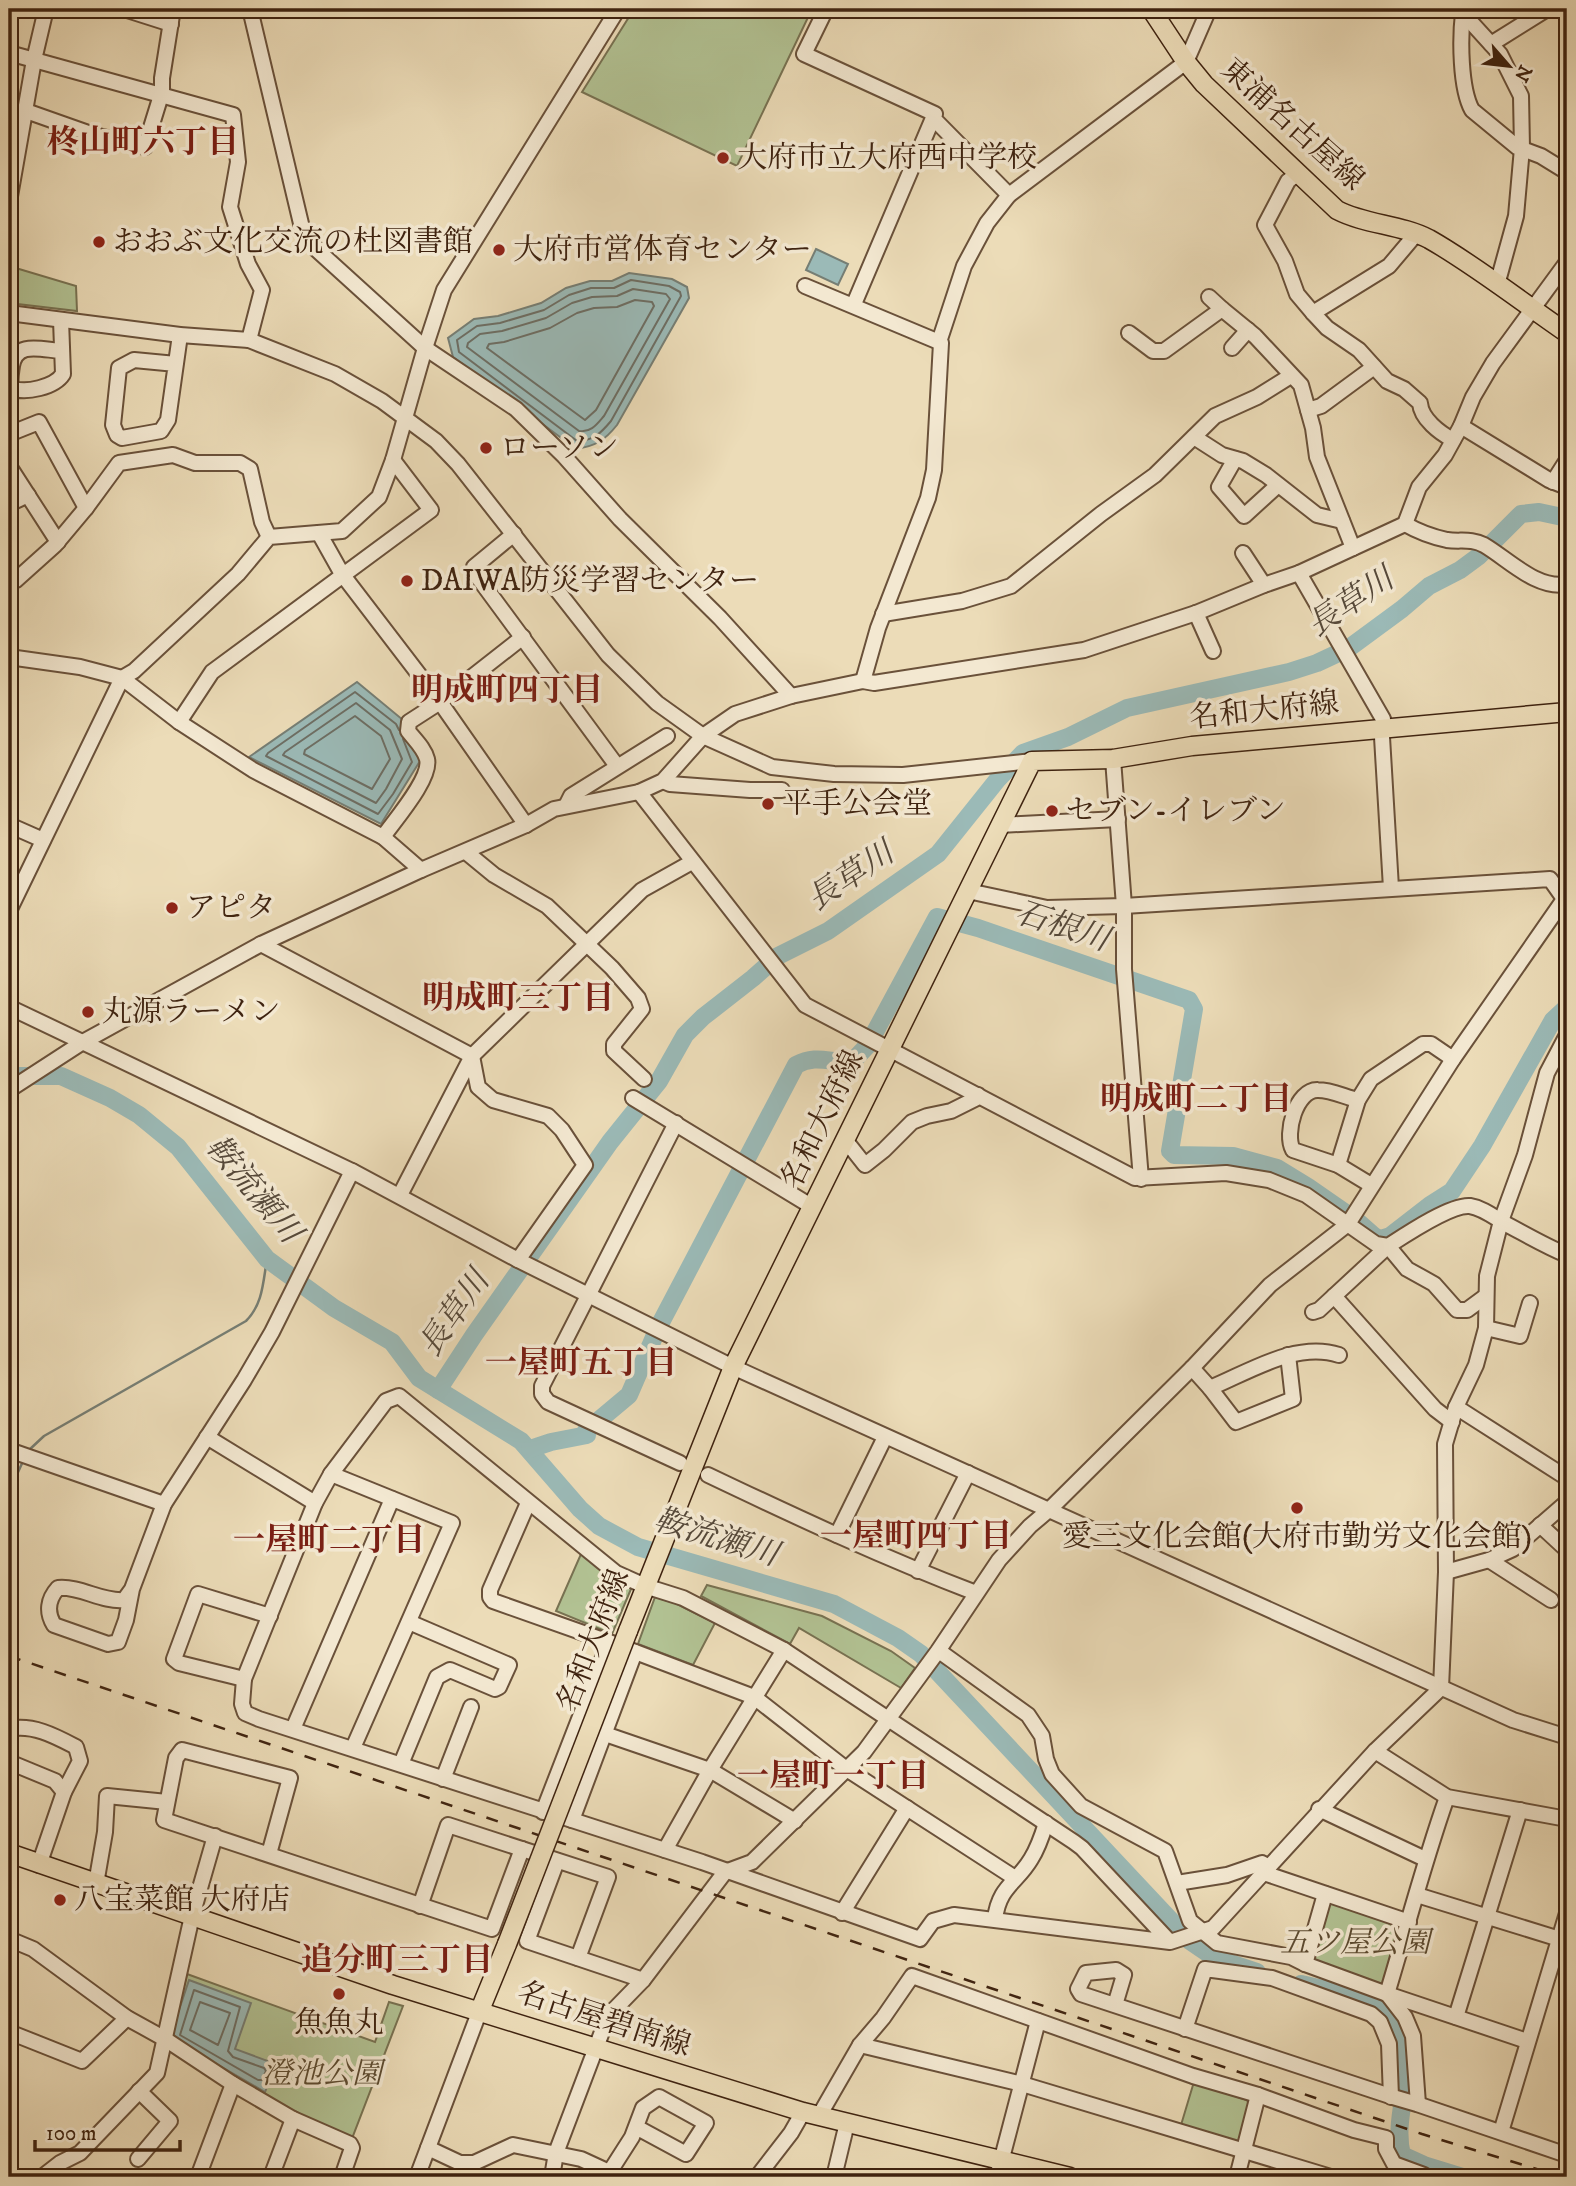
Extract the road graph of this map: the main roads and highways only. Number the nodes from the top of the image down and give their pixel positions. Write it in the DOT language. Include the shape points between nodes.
graph roads {
  1 [pos="1151,9"];
  2 [pos="1567,333"];
  3 [pos="1567,712"];
  4 [pos="9,1853"];
  5 [pos="480,2010"];
  6 [pos="999,2169"];
  7 [pos="1070,2177"];
  1 -- 2 [label="main road, 東浦名古屋線" via="1186,62 1232,113 1337,209 1353,218 1428,239"];
  3 -- 5 [label="main road, 名和大府線, bridge" via="1192,746 1113,759 1028,762 733,1367"];
  4 -- 5 [label="main road, 名古屋碧南線"];
  5 -- 6 [label="main road, 名古屋碧南線"];
  6 -- 7 [label="main road, 名古屋碧南線"];
}
